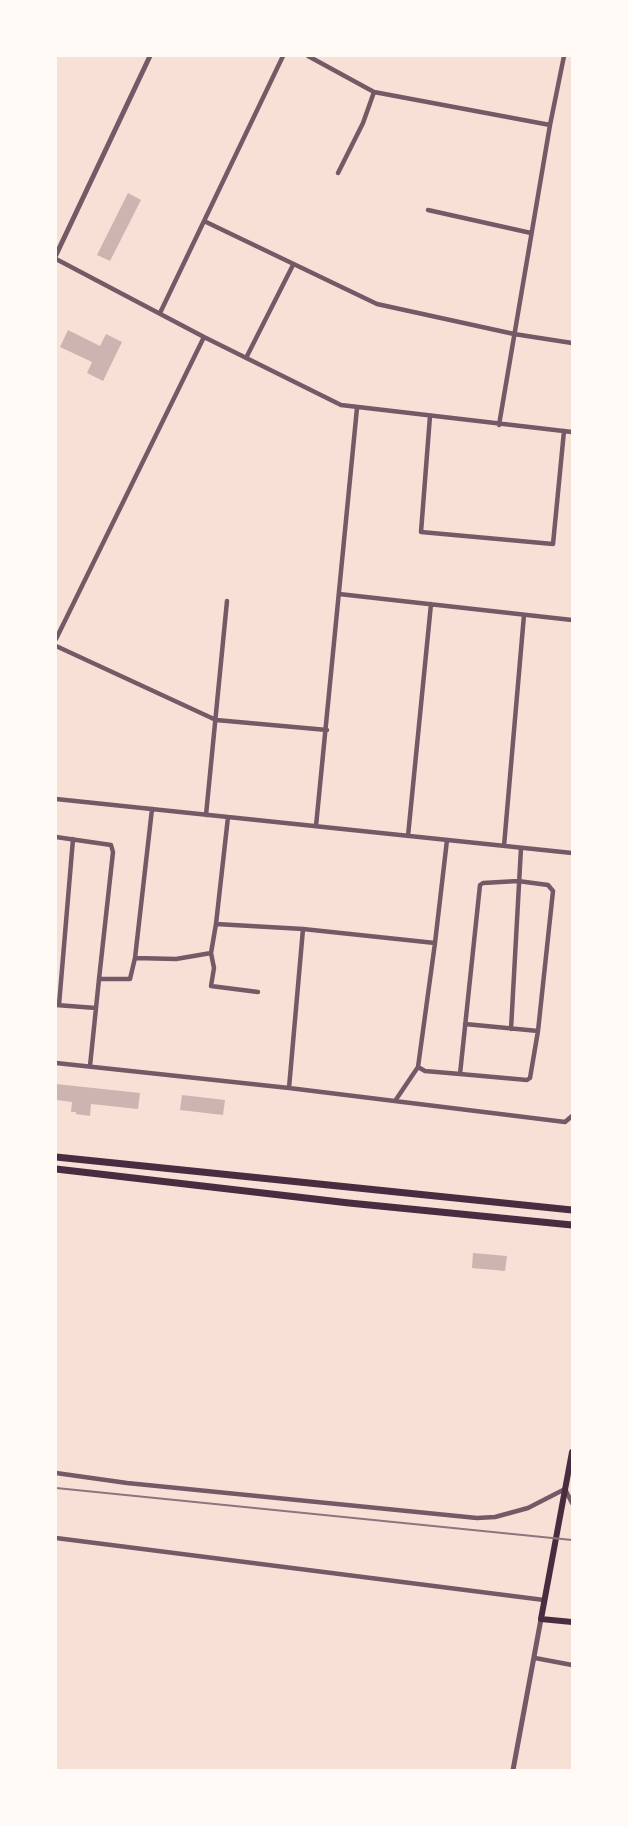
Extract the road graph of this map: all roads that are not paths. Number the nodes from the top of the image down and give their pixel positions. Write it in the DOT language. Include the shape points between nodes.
graph roads {
  1 [pos="150,56"];
  2 [pos="283,56"];
  3 [pos="308,56"];
  4 [pos="564,56"];
  5 [pos="374,92"];
  6 [pos="550,125"];
  7 [pos="338,173"];
  8 [pos="428,210"];
  9 [pos="204,221"];
  10 [pos="531,233"];
  11 [pos="56,257"];
  12 [pos="293,265"];
  13 [pos="160,313"];
  14 [pos="514,334"];
  15 [pos="204,337"];
  16 [pos="573,343"];
  17 [pos="246,358"];
  18 [pos="357,408"];
  19 [pos="430,416"];
  20 [pos="499,425"];
  21 [pos="564,432"];
  22 [pos="573,432"];
  23 [pos="339,594"];
  24 [pos="227,601"];
  25 [pos="431,604"];
  26 [pos="524,615"];
  27 [pos="573,620"];
  28 [pos="56,639"];
  29 [pos="56,646"];
  30 [pos="216,720"];
  31 [pos="327,730"];
  32 [pos="56,799"];
  33 [pos="152,809"];
  34 [pos="206,815"];
  35 [pos="228,817"];
  36 [pos="316,826"];
  37 [pos="408,836"];
  38 [pos="56,837"];
  39 [pos="73,839"];
  40 [pos="447,840"];
  41 [pos="504,846"];
  42 [pos="521,848"];
  43 [pos="573,853"];
  44 [pos="518,881"];
  45 [pos="216,924"];
  46 [pos="303,929"];
  47 [pos="435,943"];
  48 [pos="211,953"];
  49 [pos="135,958"];
  50 [pos="99,979"];
  51 [pos="258,992"];
  52 [pos="57,1005"];
  53 [pos="96,1008"];
  54 [pos="465,1024"];
  55 [pos="511,1029"];
  56 [pos="538,1031"];
  57 [pos="56,1063"];
  58 [pos="90,1066"];
  59 [pos="417,1068"];
  60 [pos="460,1074"];
  61 [pos="289,1089"];
  62 [pos="395,1101"];
  63 [pos="572,1118"];
  64 [pos="56,1158"];
  65 [pos="56,1169"];
  66 [pos="350,1187"];
  67 [pos="349,1203"];
  68 [pos="573,1210"];
  69 [pos="573,1225"];
  70 [pos="573,1452"];
  71 [pos="56,1473"];
  72 [pos="565,1489"];
  73 [pos="573,1503"];
  74 [pos="56,1538"];
  75 [pos="544,1600"];
  76 [pos="541,1619"];
  77 [pos="573,1622"];
  78 [pos="535,1658"];
  79 [pos="573,1665"];
  80 [pos="513,1770"];
  1 -- 11 [label="street"];
  2 -- 9 [label="street"];
  3 -- 5 [label="street"];
  4 -- 6 [label="street"];
  5 -- 6 [label="street"];
  5 -- 7 [label="street"];
  6 -- 10 [label="street"];
  8 -- 10 [label="street"];
  9 -- 12 [label="street"];
  9 -- 13 [label="street"];
  10 -- 14 [label="street"];
  11 -- 13 [label="street"];
  12 -- 14 [label="street" via="377,304"];
  12 -- 17 [label="street"];
  13 -- 15 [label="street"];
  14 -- 16 [label="street"];
  14 -- 20 [label="street"];
  15 -- 17 [label="street"];
  15 -- 28 [label="street"];
  17 -- 18 [label="street" via="341,405"];
  18 -- 19 [label="street"];
  18 -- 23 [label="street"];
  19 -- 20 [label="street"];
  19 -- 21 [label="street" via="421,532 553,544"];
  20 -- 21 [label="street"];
  21 -- 22 [label="street"];
  23 -- 25 [label="street"];
  23 -- 31 [label="street"];
  24 -- 30 [label="street"];
  25 -- 26 [label="street"];
  25 -- 37 [label="street"];
  26 -- 27 [label="street"];
  26 -- 41 [label="street"];
  29 -- 30 [label="street"];
  30 -- 31 [label="street"];
  30 -- 34 [label="street"];
  31 -- 36 [label="street"];
  32 -- 33 [label="street"];
  33 -- 34 [label="street"];
  33 -- 49 [label="street"];
  34 -- 35 [label="street"];
  35 -- 36 [label="street"];
  35 -- 45 [label="street"];
  36 -- 37 [label="street"];
  37 -- 40 [label="street"];
  38 -- 39 [label="street"];
  39 -- 50 [label="street" via="111,845 113,852"];
  39 -- 52 [label="street"];
  40 -- 41 [label="street"];
  40 -- 47 [label="street"];
  41 -- 42 [label="street"];
  42 -- 43 [label="street"];
  42 -- 44 [label="street"];
  44 -- 54 [label="street" via="480,885"];
  44 -- 55 [label="street"];
  44 -- 56 [label="street" via="548,885 553,891"];
  45 -- 46 [label="street"];
  45 -- 48 [label="street"];
  46 -- 47 [label="street"];
  46 -- 61 [label="street"];
  47 -- 59 [label="street"];
  48 -- 49 [label="street" via="176,959"];
  48 -- 51 [label="street" via="211,986"];
  49 -- 50 [label="street" via="130,979"];
  50 -- 53 [label="street"];
  52 -- 53 [label="street"];
  53 -- 58 [label="street"];
  54 -- 55 [label="street"];
  54 -- 60 [label="street"];
  55 -- 56 [label="street"];
  56 -- 60 [label="street" via="527,1080"];
  57 -- 58 [label="street"];
  58 -- 61 [label="street"];
  59 -- 60 [label="street"];
  59 -- 62 [label="street"];
  61 -- 62 [label="street"];
  62 -- 63 [label="street" via="565,1122"];
  64 -- 66 [label="highway"];
  65 -- 67 [label="highway"];
  66 -- 67 [label="highway"];
  66 -- 68 [label="highway"];
  67 -- 69 [label="highway"];
  70 -- 72 [label="main road"];
  71 -- 72 [label="street" via="477,1518 528,1508"];
  72 -- 73 [label="street"];
  72 -- 75 [label="main road"];
  74 -- 75 [label="street"];
  75 -- 76 [label="main road"];
  76 -- 77 [label="main road"];
  76 -- 78 [label="street"];
  78 -- 79 [label="street"];
  78 -- 80 [label="street"];
}
